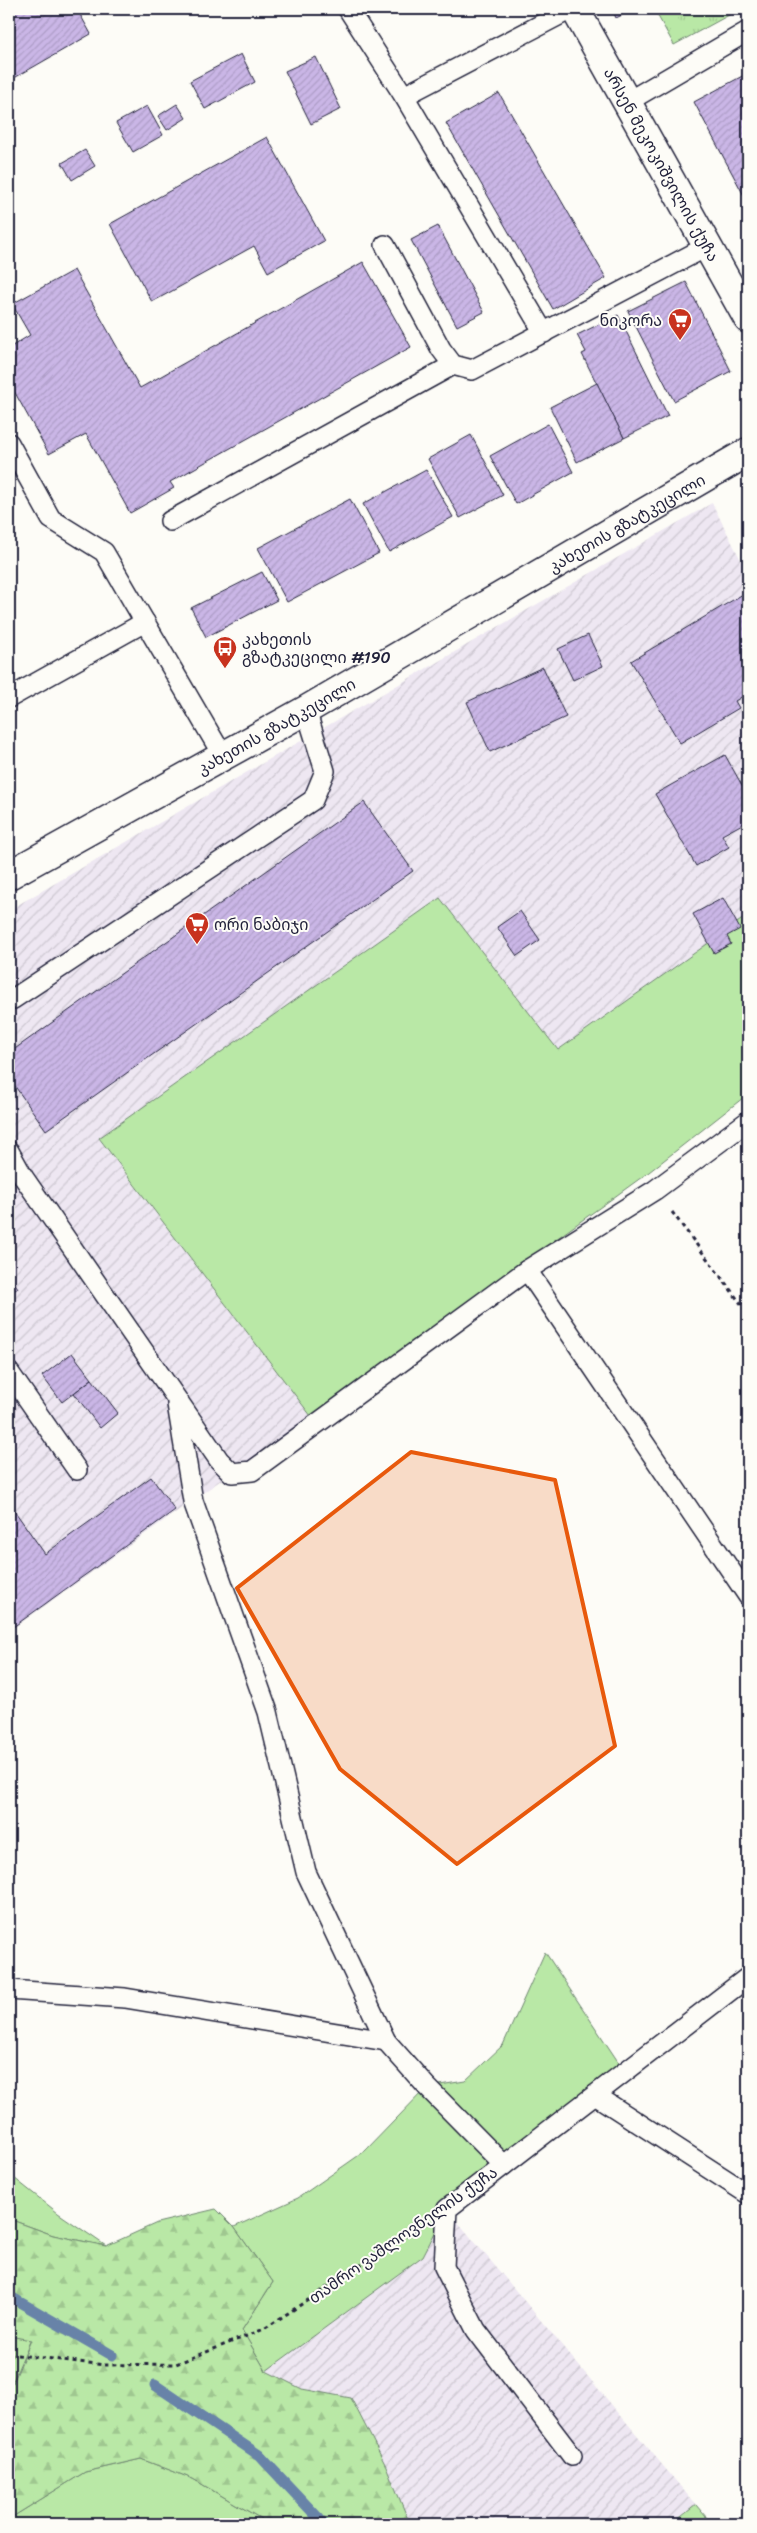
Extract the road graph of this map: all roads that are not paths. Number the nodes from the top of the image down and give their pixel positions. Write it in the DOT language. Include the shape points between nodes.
graph roads {
  1 [pos="348,9"];
  2 [pos="571,9"];
  3 [pos="575,9"];
  4 [pos="748,31"];
  5 [pos="404,96"];
  6 [pos="627,102"];
  7 [pos="385,245"];
  8 [pos="708,246"];
  9 [pos="748,319"];
  10 [pos="544,333"];
  11 [pos="453,365"];
  12 [pos="9,443"];
  13 [pos="748,452"];
  14 [pos="170,521"];
  15 [pos="145,622"];
  16 [pos="9,698"];
  17 [pos="306,710"];
  18 [pos="223,756"];
  19 [pos="9,874"];
  20 [pos="9,998"];
  21 [pos="748,1121"];
  22 [pos="9,1151"];
  23 [pos="527,1270"];
  24 [pos="9,1372"];
  25 [pos="176,1398"];
  26 [pos="76,1470"];
  27 [pos="748,1596"];
  28 [pos="748,1977"];
  29 [pos="9,1990"];
  30 [pos="386,2041"];
  31 [pos="595,2095"];
  32 [pos="504,2165"];
  33 [pos="748,2194"];
  34 [pos="572,2456"];
  1 -- 5 [label="lane"];
  2 -- 5 [label="lane"];
  3 -- 6 [label="main road, არსენ მეკოკიშვილის ქუჩა"];
  4 -- 6 [label="lane"];
  5 -- 10 [label="lane"];
  6 -- 8 [label="main road, არსენ მეკოკიშვილის ქუჩა"];
  7 -- 11 [label="lane"];
  8 -- 9 [label="main road, არსენ მეკოკიშვილის ქუჩა"];
  8 -- 10 [label="lane"];
  10 -- 11 [label="lane" via="472,370"];
  11 -- 14 [label="lane"];
  12 -- 15 [label="lane" via="51,519 104,552"];
  13 -- 17 [label="main road, კახეთის გზატკეცილი"];
  15 -- 16 [label="lane"];
  15 -- 18 [label="lane"];
  17 -- 18 [label="main road, კახეთის გზატკეცილი"];
  17 -- 20 [label="lane" via="325,771 313,800 13,999"];
  18 -- 19 [label="main road, კახეთის გზატკეცილი"];
  21 -- 23 [label="lane" via="655,1190"];
  22 -- 25 [label="lane" via="24,1178"];
  23 -- 25 [label="lane" via="252,1471 232,1472 219,1460"];
  23 -- 27 [label="lane"];
  24 -- 26 [label="lane"];
  25 -- 30 [label="lane" via="193,1501 268,1712 306,1872"];
  28 -- 31 [label="lane, თამრო ვაშლოვნელის ქუჩა"];
  29 -- 30 [label="lane" via="125,1998"];
  30 -- 32 [label="lane" via="427,2088"];
  31 -- 32 [label="lane, თამრო ვაშლოვნელის ქუჩა"];
  31 -- 33 [label="lane"];
  32 -- 34 [label="lane, თამრო ვაშლოვნელის ქუჩა" via="447,2209 444,2267 472,2322"];
}
